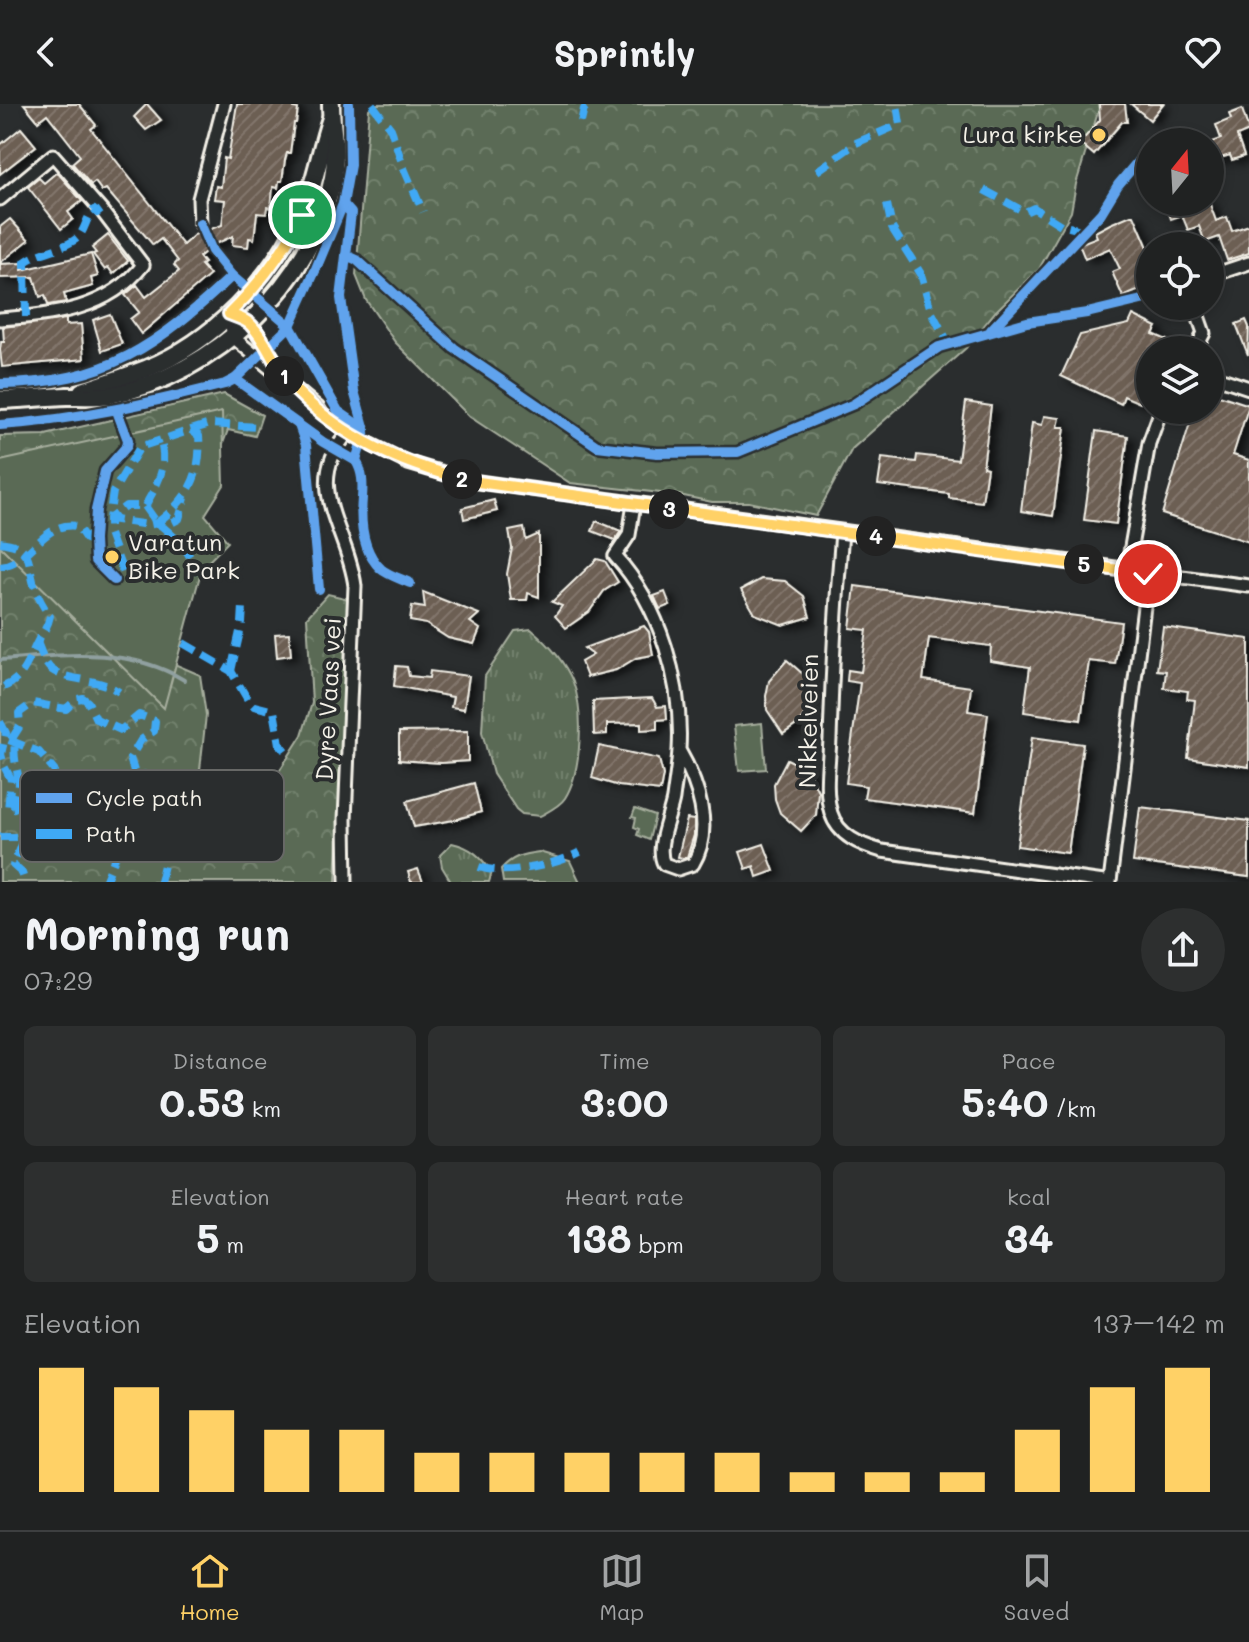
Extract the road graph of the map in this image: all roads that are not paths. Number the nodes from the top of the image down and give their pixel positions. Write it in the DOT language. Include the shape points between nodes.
graph roads {
  1 [pos="224,104"];
  2 [pos="331,110"];
  3 [pos="0,199"];
  4 [pos="200,223"];
  5 [pos="1249,263"];
  6 [pos="1224,271"];
  7 [pos="229,314"];
  8 [pos="0,319"];
  9 [pos="250,322"];
  10 [pos="233,337"];
  11 [pos="1224,380"];
  12 [pos="287,381"];
  13 [pos="1249,388"];
  14 [pos="66,396"];
  15 [pos="0,400"];
  16 [pos="1156,424"];
  17 [pos="348,433"];
  18 [pos="634,504"];
  19 [pos="842,532"];
  20 [pos="1127,570"];
  21 [pos="1148,574"];
  22 [pos="1249,586"];
  23 [pos="679,750"];
  24 [pos="346,882"];
  25 [pos="1107,882"];
  1 -- 4 [label="street" via="199,199"];
  2 -- 7 [label="main road" via="302,215 280,255"];
  2 -- 9 [label="main road" via="335,167 320,223 295,266"];
  3 -- 8 [label="street" via="53,155 143,265 107,296 85,306"];
  5 -- 6 [label="street"];
  7 -- 9 [label="street"];
  7 -- 10 [label="street"];
  7 -- 14 [label="main road" via="149,368"];
  9 -- 10 [label="main road"];
  9 -- 12 [label="street"];
  10 -- 12 [label="street"];
  10 -- 14 [label="main road" via="157,381 107,395"];
  11 -- 13 [label="street"];
  12 -- 17 [label="street"];
  14 -- 15 [label="main road"];
  16 -- 20 [label="street"];
  17 -- 18 [label="street" via="440,474"];
  17 -- 24 [label="street, Dyre Vaas vei" via="334,449 327,483 355,586"];
  18 -- 19 [label="street"];
  18 -- 23 [label="street" via="629,535 615,556 647,600 663,643 675,693"];
  19 -- 20 [label="street"];
  19 -- 25 [label="street, Nikkelveien" via="828,785 831,815 842,831 856,843 882,851"];
  20 -- 21 [label="street"];
  21 -- 22 [label="street"];
  21 -- 25 [label="street, Nikkelveien"];
  23 -- 23 [label="street" via="661,854 664,864 678,869 693,864 705,825"];
}
